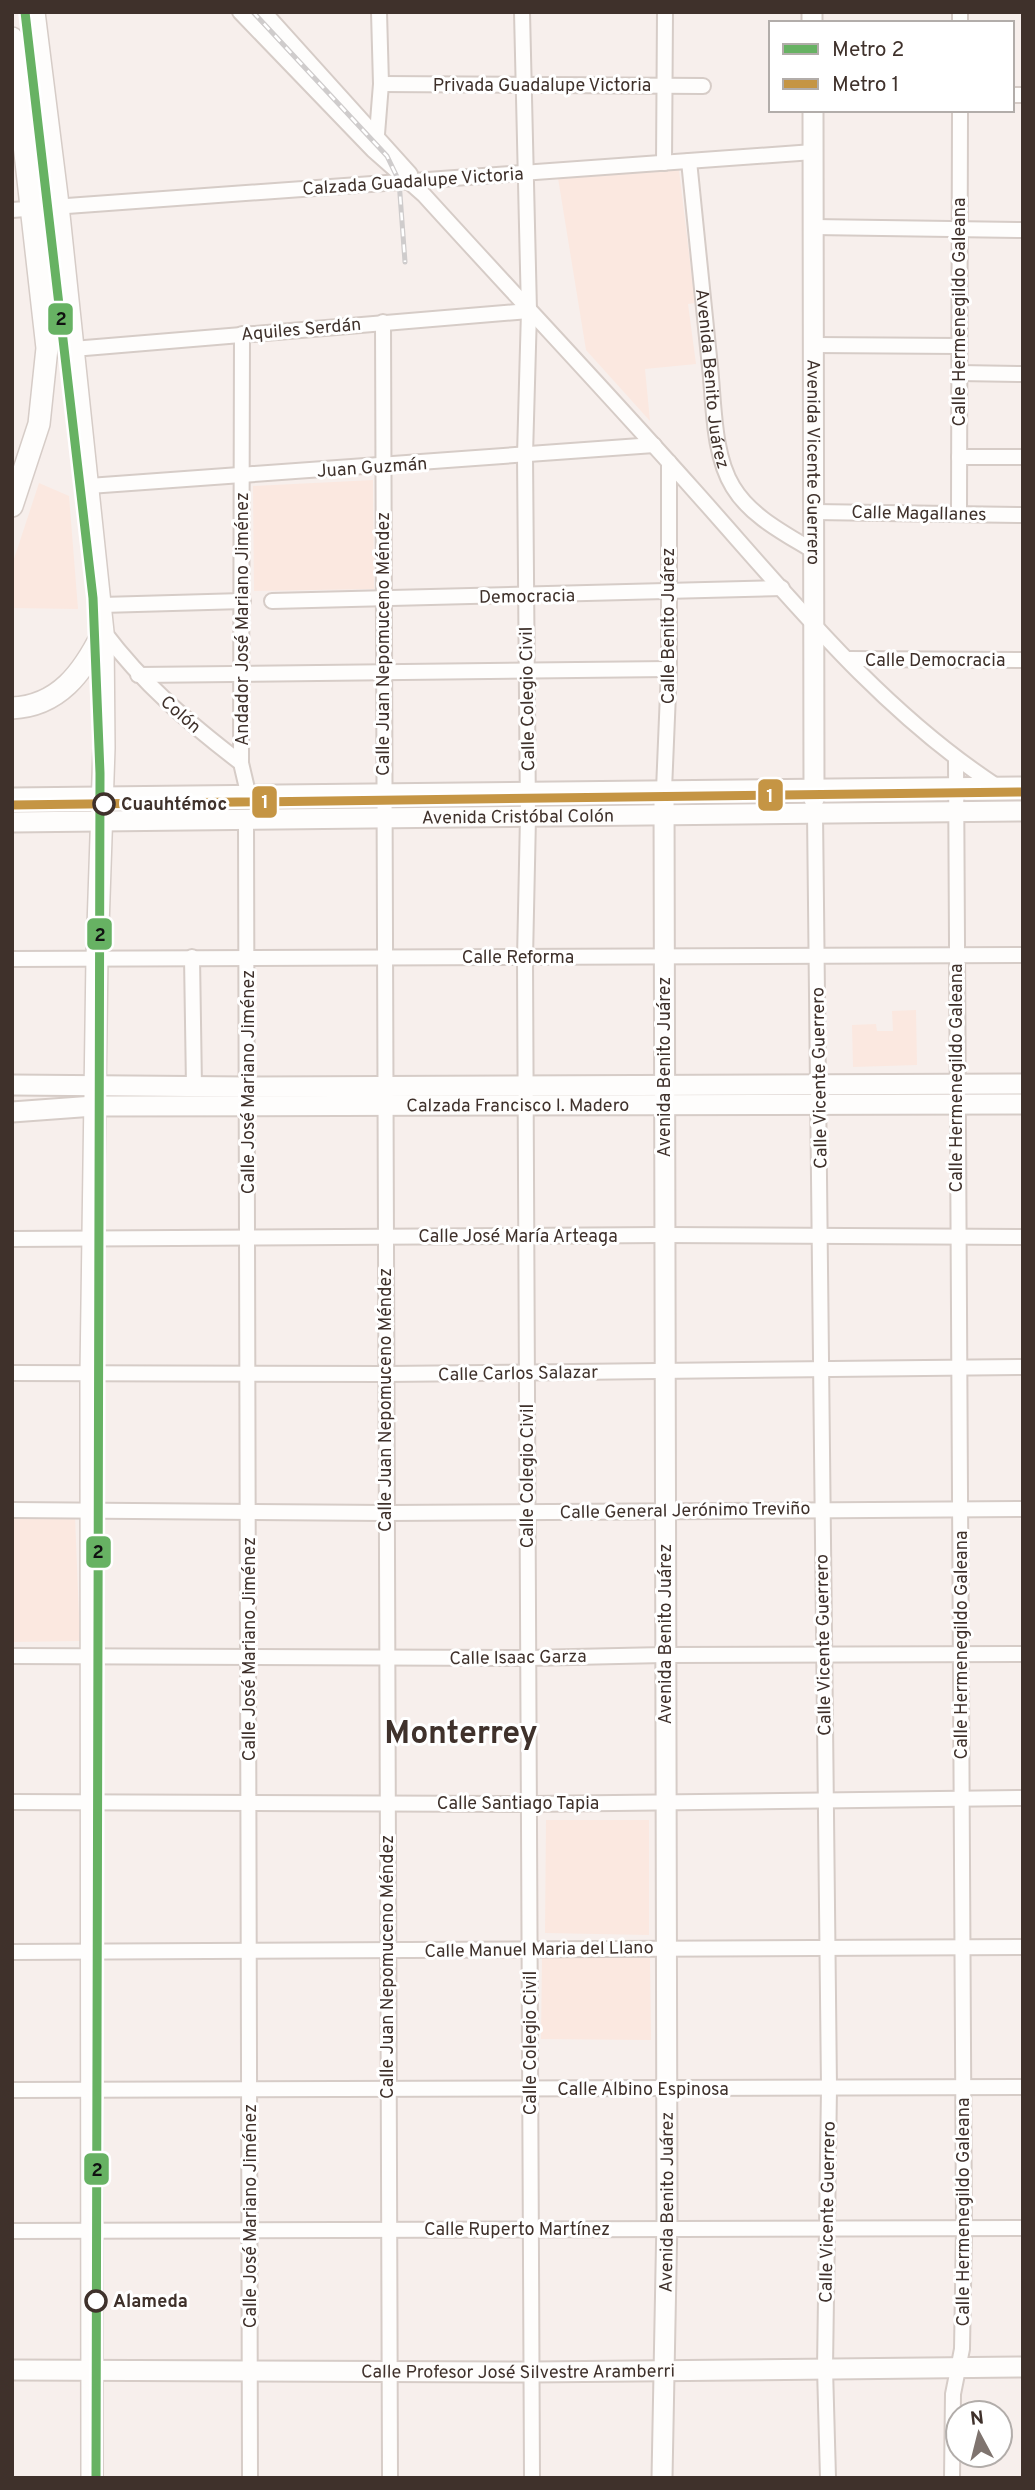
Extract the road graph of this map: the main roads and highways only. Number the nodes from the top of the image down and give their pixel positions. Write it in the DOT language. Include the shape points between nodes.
graph roads {
  1 [pos="31,17"];
  2 [pos="12,38"];
  3 [pos="14,73"];
  4 [pos="813,112"];
  5 [pos="48,120"];
  6 [pos="22,209"];
  7 [pos="12,506"];
  8 [pos="103,632"];
  9 [pos="12,708"];
  10 [pos="1023,787"];
  11 [pos="814,788"];
  12 [pos="664,790"];
  13 [pos="12,798"];
  14 [pos="102,799"];
  15 [pos="1023,811"];
  16 [pos="663,813"];
  17 [pos="815,813"];
  18 [pos="102,821"];
  19 [pos="12,822"];
  20 [pos="1023,1084"];
  21 [pos="12,1085"];
  22 [pos="665,1094"];
  23 [pos="957,1094"];
  24 [pos="94,1096"];
  25 [pos="247,1096"];
  26 [pos="528,1096"];
  27 [pos="1023,1104"];
  28 [pos="12,1112"];
  29 [pos="1023,2367"];
  30 [pos="12,2370"];
  31 [pos="93,2370"];
  32 [pos="662,2371"];
  33 [pos="92,2478"];
  34 [pos="662,2478"];
  1 -- 5 [label="highway"];
  2 -- 3 [label="highway"];
  3 -- 5 [label="highway" via="29,76 35,101"];
  3 -- 6 [label="highway"];
  4 -- 11 [label="main road, Avenida Vicente Guerrero"];
  5 -- 8 [label="highway"];
  6 -- 7 [label="highway" via="46,323 46,378 38,424"];
  8 -- 9 [label="highway" via="70,685 46,700"];
  8 -- 14 [label="highway"];
  10 -- 11 [label="main road, Avenida Cristóbal Colón"];
  11 -- 12 [label="main road, Avenida Cristóbal Colón"];
  11 -- 17 [label="main road, Avenida Vicente Guerrero"];
  12 -- 14 [label="main road, Avenida Cristóbal Colón"];
  12 -- 16 [label="main road, Avenida Benito Juárez"];
  13 -- 14 [label="main road, Avenida Cristóbal Colón"];
  14 -- 18 [label="highway"];
  15 -- 17 [label="main road, Avenida Cristóbal Colón"];
  16 -- 17 [label="main road, Avenida Cristóbal Colón"];
  16 -- 18 [label="main road, Avenida Cristóbal Colón"];
  16 -- 22 [label="main road, Avenida Benito Juárez"];
  18 -- 19 [label="main road, Avenida Cristóbal Colón"];
  18 -- 24 [label="highway"];
  20 -- 23 [label="main road, Calzada Francisco I. Madero"];
  21 -- 24 [label="main road, Calzada Francisco I. Madero"];
  22 -- 23 [label="main road, Calzada Francisco I. Madero"];
  22 -- 26 [label="main road, Calzada Francisco I. Madero"];
  22 -- 32 [label="main road, Avenida Benito Juárez" via="667,2229"];
  23 -- 27 [label="main road, Calzada Francisco I. Madero"];
  24 -- 25 [label="main road, Calzada Francisco I. Madero"];
  24 -- 25 [label="main road, Calzada Francisco I. Madero" via="194,1087"];
  24 -- 28 [label="main road, Calzada Francisco I. Madero"];
  24 -- 31 [label="highway"];
  25 -- 26 [label="main road, Calzada Francisco I. Madero" via="384,1106"];
  25 -- 26 [label="main road, Calzada Francisco I. Madero" via="383,1086"];
  29 -- 32 [label="main road, Calle Profesor José Silvestre Aramberri"];
  30 -- 31 [label="main road, Calle Profesor José Silvestre Aramberri"];
  31 -- 32 [label="main road, Calle Profesor José Silvestre Aramberri"];
  31 -- 33 [label="highway"];
  32 -- 34 [label="main road, Avenida Benito Juárez"];
}
